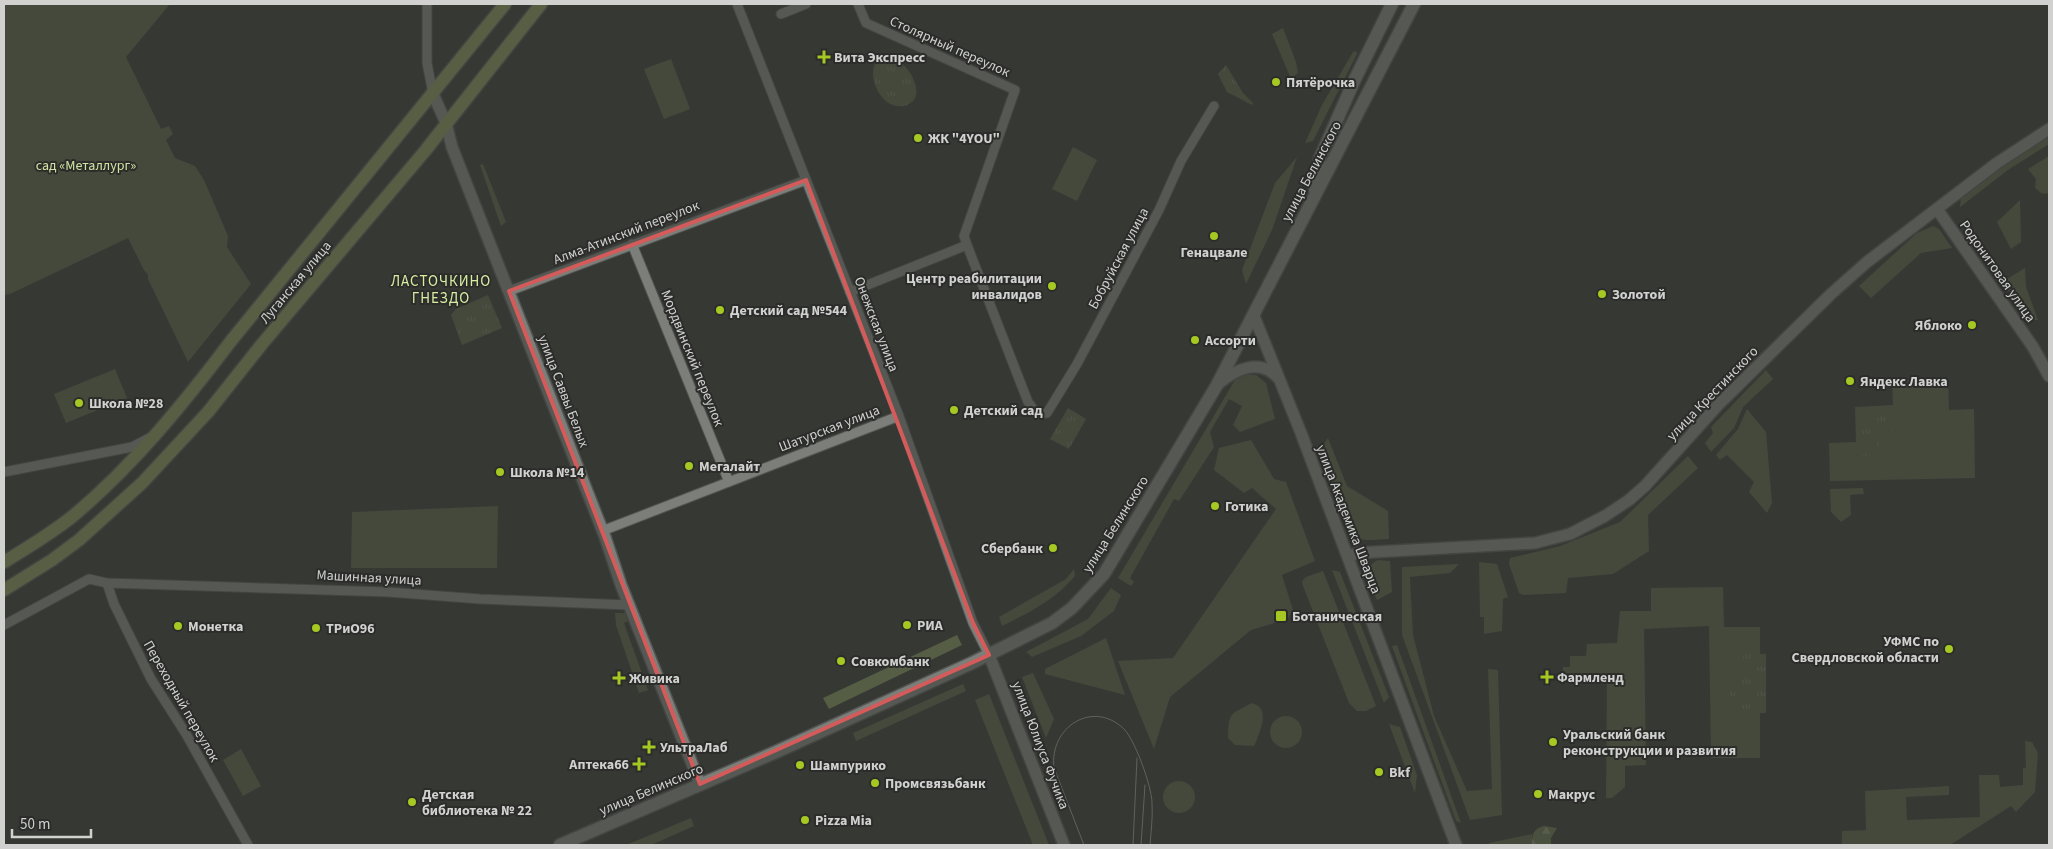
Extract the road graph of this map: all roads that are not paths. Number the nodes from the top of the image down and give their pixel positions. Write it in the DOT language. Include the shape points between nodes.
graph roads {
  1 [pos="427,4"];
  2 [pos="505,4"];
  3 [pos="541,4"];
  4 [pos="737,4"];
  5 [pos="806,4"];
  6 [pos="858,4"];
  7 [pos="1392,4"];
  8 [pos="1414,4"];
  9 [pos="780,14"];
  10 [pos="433,94"];
  11 [pos="1214,106"];
  12 [pos="446,124"];
  13 [pos="2049,129"];
  14 [pos="806,180"];
  15 [pos="1313,200"];
  16 [pos="1937,209"];
  17 [pos="632,244"];
  18 [pos="967,245"];
  19 [pos="509,291"];
  20 [pos="850,292"];
  21 [pos="1254,316"];
  22 [pos="2049,376"];
  23 [pos="1281,382"];
  24 [pos="1217,385"];
  25 [pos="899,416"];
  26 [pos="158,432"];
  27 [pos="4,472"];
  28 [pos="729,482"];
  29 [pos="602,531"];
  30 [pos="1348,557"];
  31 [pos="4,562"];
  32 [pos="107,584"];
  33 [pos="4,590"];
  34 [pos="629,605"];
  35 [pos="4,625"];
  36 [pos="989,655"];
  37 [pos="700,784"];
  38 [pos="248,845"];
  39 [pos="560,845"];
  40 [pos="1064,845"];
  41 [pos="1456,845"];
  1 -- 10 [label="street, улица Саввы Белых" via="427,63"];
  2 -- 10 [label="main road, Луганская улица"];
  3 -- 12 [label="main road, Луганская улица"];
  4 -- 14 [label="street, Онежская улица"];
  5 -- 9 [label="street"];
  6 -- 18 [label="street, Столярный переулок" via="866,23 1015,90 964,236"];
  7 -- 15 [label="main road" via="1320,158"];
  8 -- 15 [label="main road, улица Белинского"];
  10 -- 12 [label="street, улица Саввы Белых"];
  10 -- 26 [label="main road, Луганская улица"];
  11 -- 18 [label="street, Бобруйская улица" via="1181,161 1159,210 1078,364 1047,413 1037,414 1028,402"];
  12 -- 19 [label="street, улица Саввы Белых" via="452,147"];
  12 -- 33 [label="main road, Луганская улица" via="208,412 142,483 79,540"];
  13 -- 16 [label="street, улица Крестинского" via="1997,163"];
  14 -- 17 [label="street, Алма-Атинский переулок"];
  14 -- 20 [label="street, Онежская улица"];
  15 -- 21 [label="main road, улица Белинского"];
  16 -- 22 [label="street, Родонитовая улица" via="2033,347"];
  16 -- 30 [label="street, улица Крестинского" via="1831,294 1718,405 1645,486 1605,516 1570,534 1535,543 1357,553"];
  17 -- 19 [label="street, Алма-Атинский переулок"];
  17 -- 28 [label="street, Мордвинский переулок"];
  18 -- 20 [label="street"];
  19 -- 29 [label="street, улица Саввы Белых"];
  20 -- 25 [label="street, Онежская улица"];
  21 -- 23 [label="street, улица Академика Шварца"];
  21 -- 24 [label="main road, улица Белинского"];
  23 -- 24 [label="street" via="1265,369 1248,368 1232,373"];
  23 -- 30 [label="street, улица Академика Шварца"];
  24 -- 36 [label="main road, улица Белинского" via="1104,574 1088,594 1052,623"];
  25 -- 28 [label="street, Шатурская улица"];
  25 -- 36 [label="street, Онежская улица" via="973,623"];
  26 -- 27 [label="street" via="132,447"];
  26 -- 31 [label="main road, Луганская улица" via="73,516"];
  28 -- 29 [label="street, Шатурская улица"];
  29 -- 34 [label="street, улица Саввы Белых"];
  30 -- 41 [label="street, улица Академика Шварца"];
  32 -- 34 [label="street, Машинная улица" via="388,592"];
  32 -- 35 [label="street" via="89,579"];
  32 -- 38 [label="street, Переходный переулок" via="151,679"];
  34 -- 37 [label="street, улица Саввы Белых"];
  36 -- 37 [label="main road, улица Белинского"];
  36 -- 40 [label="street, улица Юлиуса Фучика"];
  37 -- 39 [label="main road, улица Белинского"];
}
